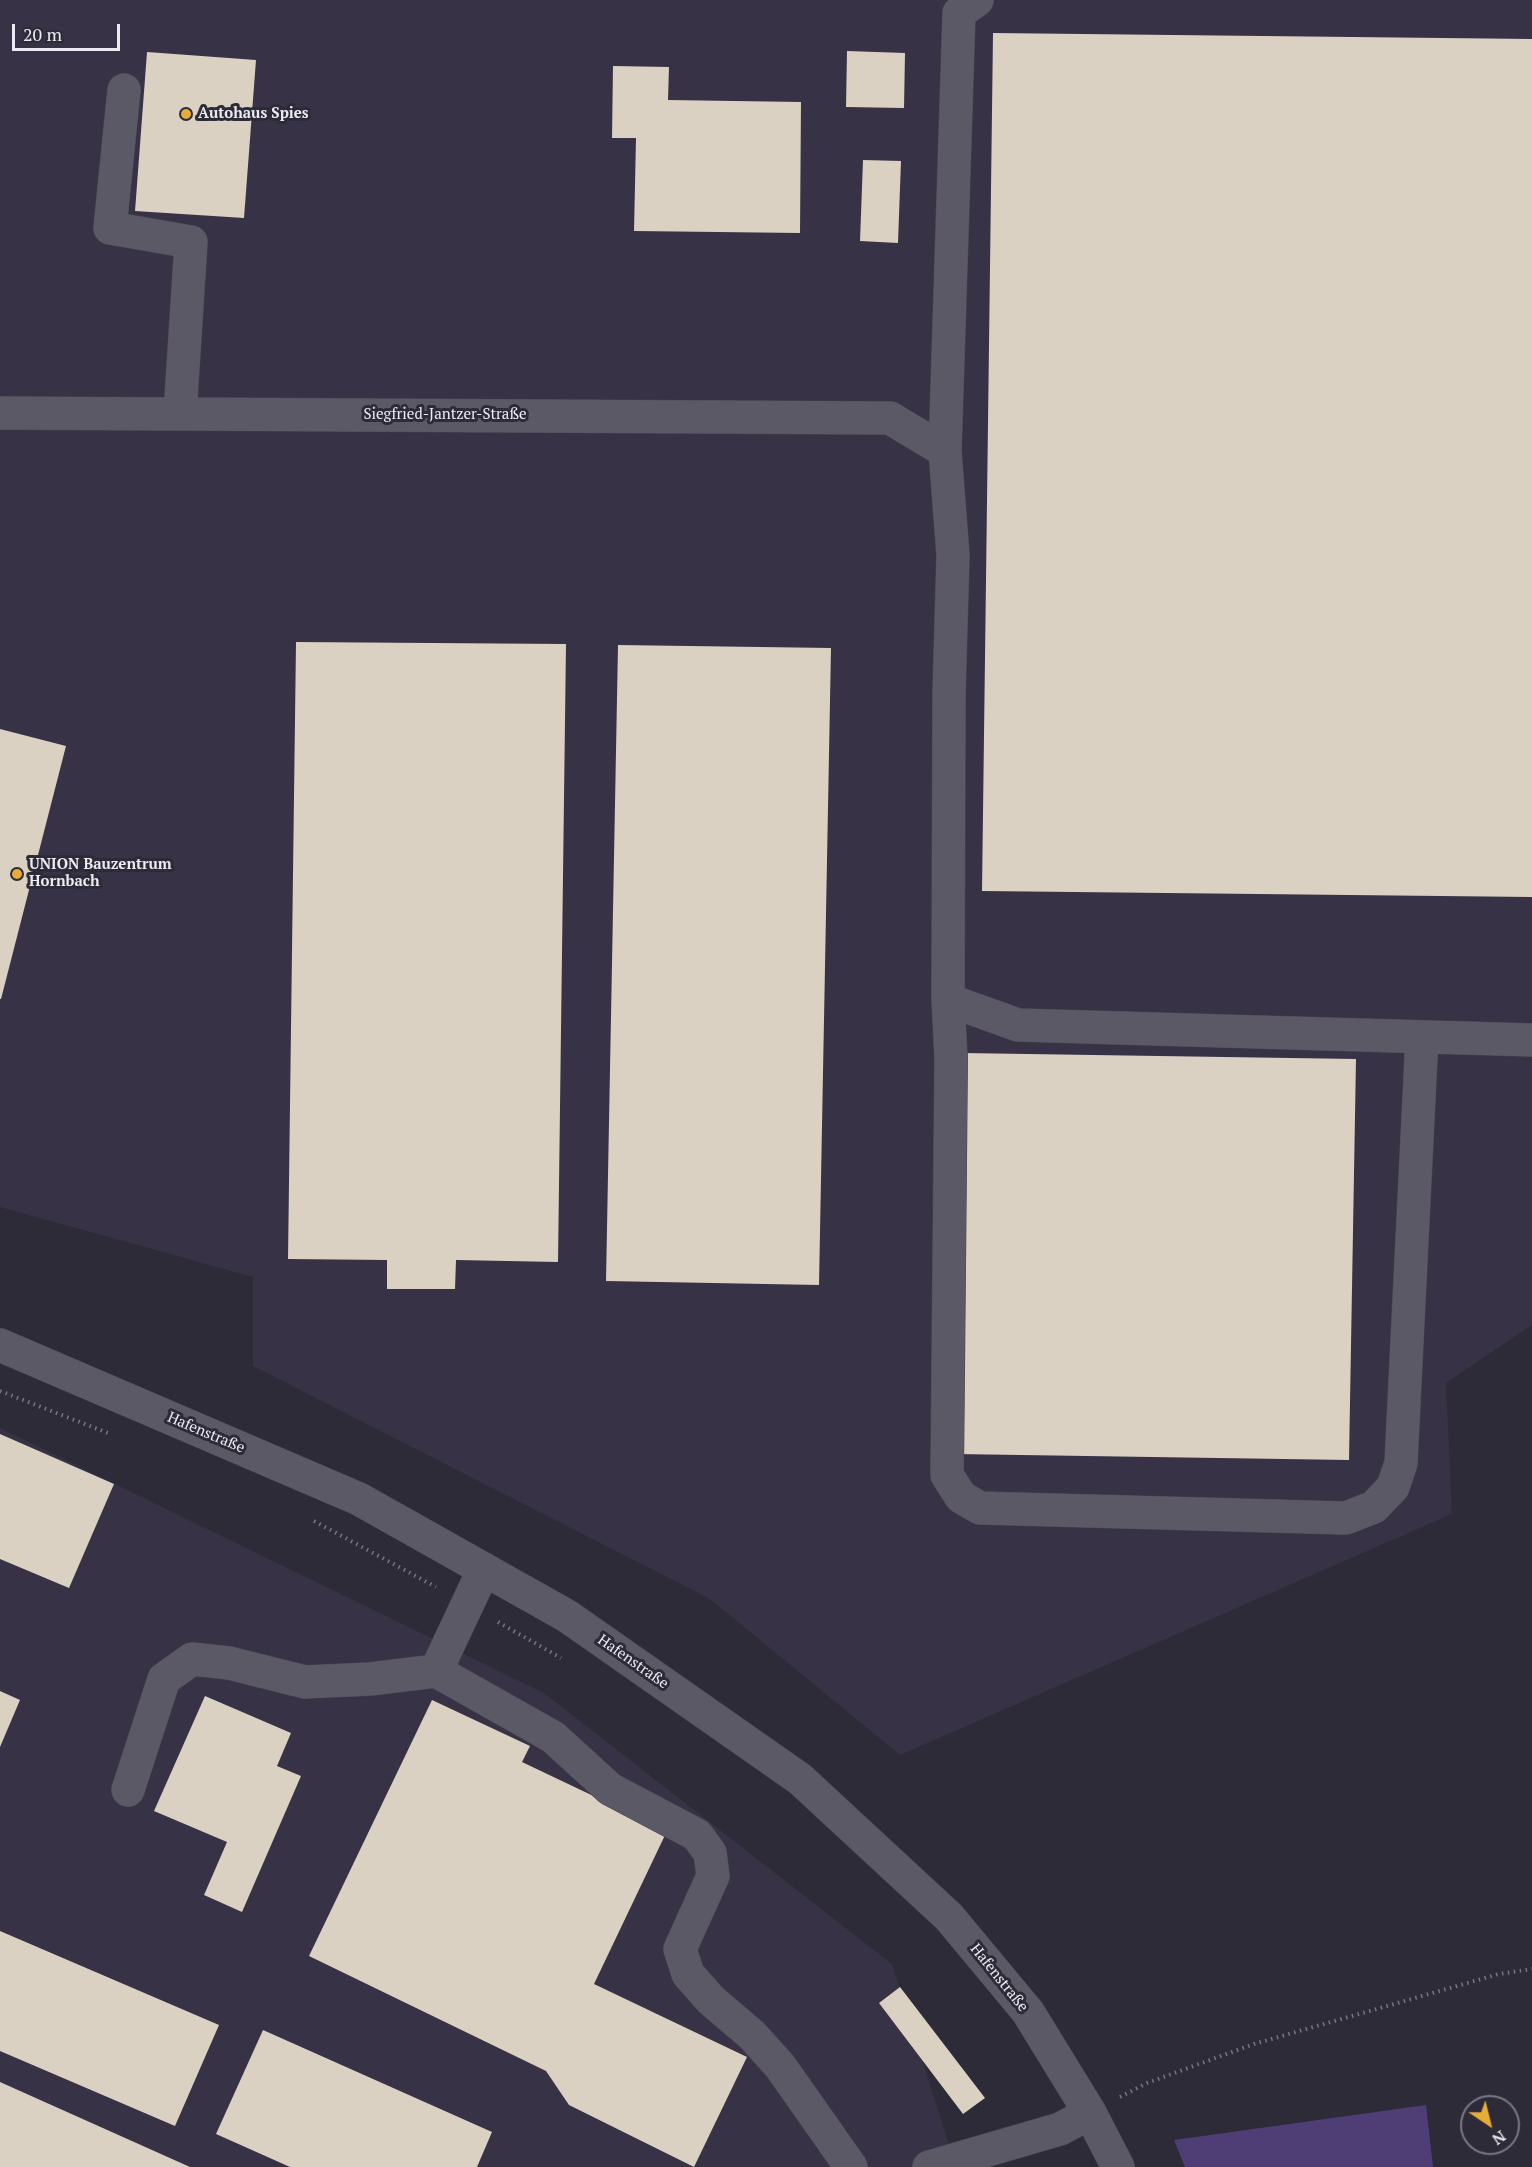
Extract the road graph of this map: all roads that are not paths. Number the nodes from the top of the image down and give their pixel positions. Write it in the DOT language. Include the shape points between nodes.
graph roads {
  1 [pos="977,0"];
  2 [pos="124,90"];
  3 [pos="0,413"];
  4 [pos="180,414"];
  5 [pos="945,450"];
  6 [pos="948,1000"];
  7 [pos="1422,1037"];
  8 [pos="1532,1040"];
  9 [pos="0,1344"];
  10 [pos="484,1569"];
  11 [pos="436,1671"];
  12 [pos="128,1790"];
  13 [pos="1090,2113"];
  14 [pos="851,2167"];
  15 [pos="929,2167"];
  16 [pos="1118,2167"];
  1 -- 5 [label="street" via="959,13"];
  2 -- 4 [label="street" via="110,228 191,242"];
  3 -- 4 [label="street, Siegfried-Jantzer-Straße"];
  4 -- 5 [label="street, Siegfried-Jantzer-Straße" via="890,418"];
  5 -- 6 [label="street" via="952,555"];
  6 -- 7 [label="street" via="1018,1025"];
  6 -- 7 [label="street" via="951,1058 947,1475 961,1497 980,1508 1346,1518 1374,1507 1393,1487 1401,1463"];
  7 -- 8 [label="street"];
  9 -- 10 [label="street, Hafenstraße" via="359,1499"];
  10 -- 11 [label="street"];
  10 -- 13 [label="street, Hafenstraße" via="567,1616 800,1779 949,1917 1028,2012"];
  11 -- 12 [label="street" via="305,1682 229,1663 192,1659 164,1679"];
  11 -- 14 [label="street" via="552,1737 610,1789 697,1835 710,1853 713,1876 680,1949 688,1974 780,2066"];
  13 -- 15 [label="street" via="1060,2129"];
  13 -- 16 [label="street, Hafenstraße"];
}
